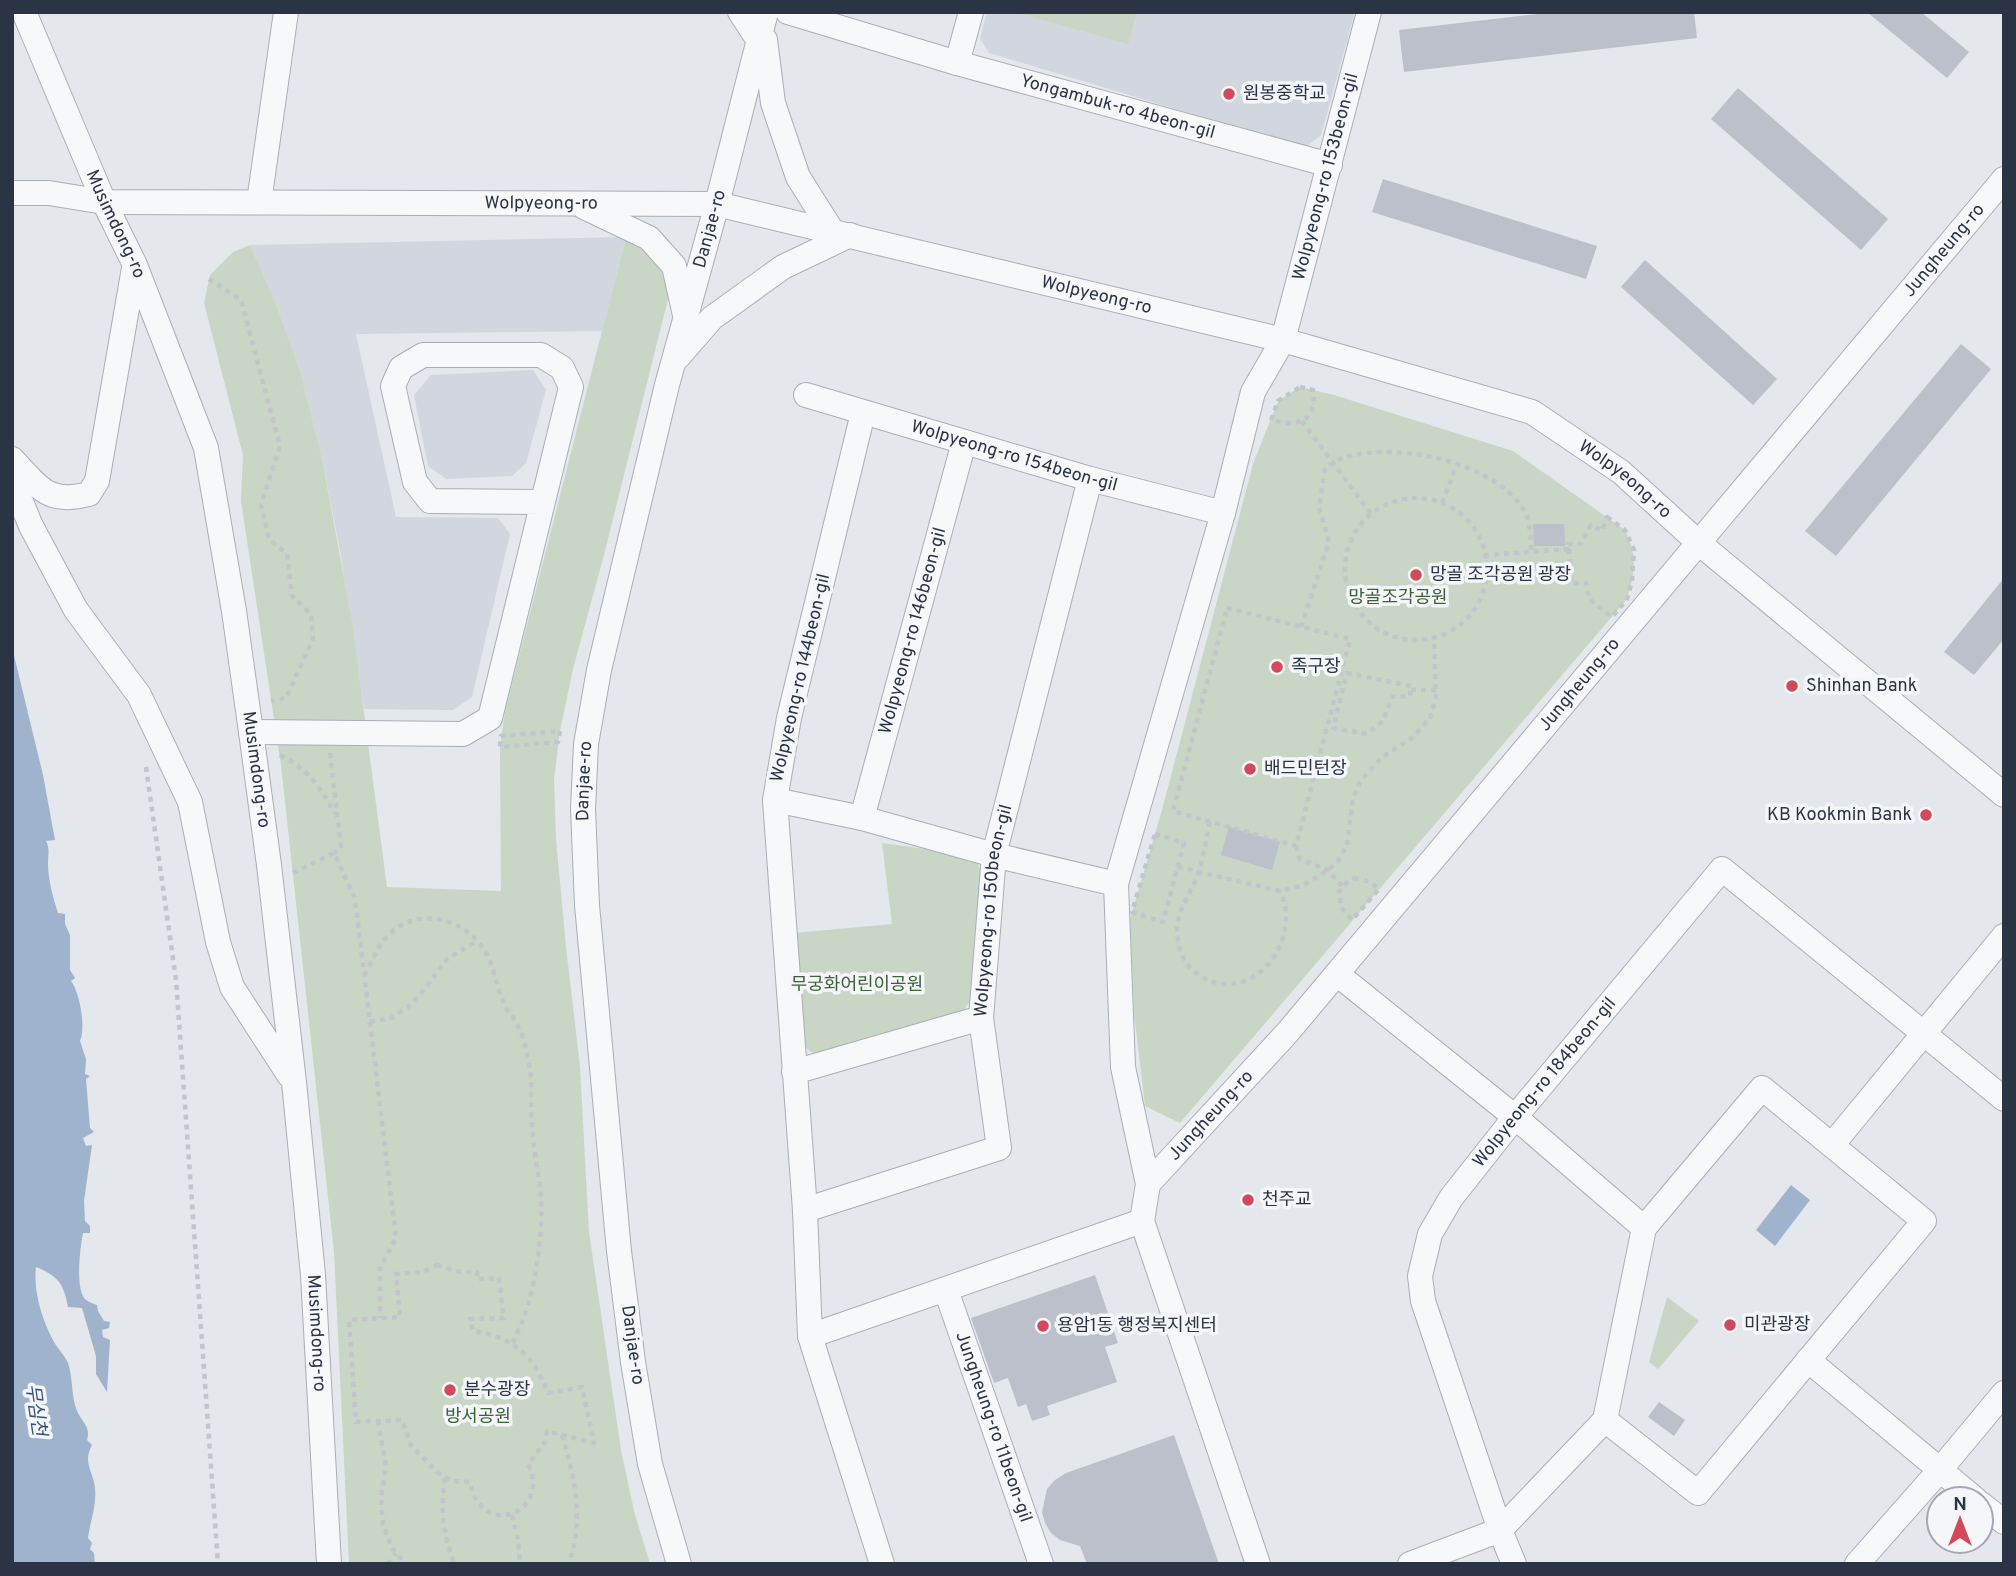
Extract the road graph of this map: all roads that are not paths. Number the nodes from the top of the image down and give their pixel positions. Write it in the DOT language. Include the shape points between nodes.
graph roads {
  1 [pos="24,12"];
  2 [pos="286,12"];
  3 [pos="740,12"];
  4 [pos="788,12"];
  5 [pos="971,12"];
  6 [pos="1369,12"];
  7 [pos="763,26"];
  8 [pos="957,63"];
  9 [pos="1330,165"];
  10 [pos="2004,179"];
  11 [pos="12,193"];
  12 [pos="104,202"];
  13 [pos="258,202"];
  14 [pos="577,203"];
  15 [pos="717,204"];
  16 [pos="841,233"];
  17 [pos="135,265"];
  18 [pos="685,318"];
  19 [pos="1283,340"];
  20 [pos="673,363"];
  21 [pos="806,395"];
  22 [pos="863,413"];
  23 [pos="964,442"];
  24 [pos="12,459"];
  25 [pos="1090,479"];
  26 [pos="12,480"];
  27 [pos="543,502"];
  28 [pos="1223,513"];
  29 [pos="1700,544"];
  30 [pos="251,732"];
  31 [pos="2004,795"];
  32 [pos="775,800"];
  33 [pos="862,818"];
  34 [pos="994,855"];
  35 [pos="1116,884"];
  36 [pos="2004,936"];
  37 [pos="1336,974"];
  38 [pos="981,1018"];
  39 [pos="1923,1033"];
  40 [pos="794,1072"];
  41 [pos="293,1082"];
  42 [pos="2004,1099"];
  43 [pos="1515,1117"];
  44 [pos="1832,1145"];
  45 [pos="1148,1184"];
  46 [pos="805,1210"];
  47 [pos="1142,1221"];
  48 [pos="1644,1228"];
  49 [pos="946,1290"];
  50 [pos="810,1336"];
  51 [pos="1808,1360"];
  52 [pos="2004,1393"];
  53 [pos="1605,1420"];
  54 [pos="1939,1471"];
  55 [pos="1957,1485"];
  56 [pos="1500,1530"];
  57 [pos="330,1564"];
  58 [pos="679,1564"];
  59 [pos="882,1564"];
  60 [pos="1041,1564"];
  61 [pos="1258,1564"];
  62 [pos="1410,1564"];
  63 [pos="1514,1564"];
  64 [pos="1857,1564"];
  1 -- 12 [label="street, Musimdong-ro"];
  2 -- 13 [label="street"];
  3 -- 7 [label="street"];
  4 -- 8 [label="street, Yongambuk-ro 4beon-gil"];
  5 -- 8 [label="street"];
  6 -- 9 [label="street, Wolpyeong-ro 153beon-gil"];
  7 -- 15 [label="street, Danjae-ro"];
  7 -- 16 [label="street" via="773,103 798,177"];
  8 -- 9 [label="street, Yongambuk-ro 4beon-gil"];
  9 -- 19 [label="street, Wolpyeong-ro 153beon-gil"];
  10 -- 29 [label="street, Jungheung-ro"];
  11 -- 12 [label="street, Wolpyeong-ro"];
  12 -- 13 [label="street, Wolpyeong-ro"];
  12 -- 17 [label="street, Musimdong-ro"];
  13 -- 14 [label="street, Wolpyeong-ro"];
  14 -- 15 [label="street, Wolpyeong-ro"];
  14 -- 18 [label="street" via="649,238 674,266"];
  15 -- 16 [label="street, Wolpyeong-ro"];
  15 -- 18 [label="street, Danjae-ro"];
  16 -- 19 [label="street, Wolpyeong-ro"];
  16 -- 20 [label="street" via="783,267 712,318"];
  17 -- 24 [label="street" via="97,481 89,494 54,497"];
  17 -- 30 [label="street, Musimdong-ro" via="206,448"];
  18 -- 20 [label="street, Danjae-ro"];
  19 -- 28 [label="street, Wolpyeong-ro 153beon-gil" via="1253,393"];
  19 -- 29 [label="street, Wolpyeong-ro" via="1532,412 1620,472"];
  20 -- 58 [label="street, Danjae-ro" via="598,670 586,744 583,810 602,1083 633,1362 650,1464"];
  21 -- 22 [label="street, Wolpyeong-ro 154beon-gil"];
  22 -- 23 [label="street, Wolpyeong-ro 154beon-gil"];
  22 -- 32 [label="street, Wolpyeong-ro 144beon-gil" via="789,718"];
  23 -- 25 [label="street, Wolpyeong-ro 154beon-gil"];
  23 -- 33 [label="street, Wolpyeong-ro 146beon-gil"];
  25 -- 28 [label="street, Wolpyeong-ro 154beon-gil"];
  25 -- 34 [label="street, Wolpyeong-ro 150beon-gil"];
  26 -- 41 [label="street" via="76,610 139,695 190,802 218,942 232,986"];
  27 -- 27 [label="street" via="571,387 562,368 541,355 423,355 401,368 393,386 415,482 430,501"];
  27 -- 30 [label="street" via="490,718 463,734"];
  28 -- 35 [label="street, Wolpyeong-ro 153beon-gil"];
  29 -- 31 [label="street, Wolpyeong-ro"];
  29 -- 37 [label="street, Jungheung-ro"];
  30 -- 41 [label="street, Musimdong-ro"];
  32 -- 33 [label="street"];
  32 -- 40 [label="street, Wolpyeong-ro 144beon-gil"];
  33 -- 34 [label="street"];
  34 -- 35 [label="street"];
  34 -- 38 [label="street, Wolpyeong-ro 150beon-gil"];
  35 -- 45 [label="street, Wolpyeong-ro 153beon-gil" via="1123,1066"];
  36 -- 39 [label="street"];
  37 -- 43 [label="street"];
  37 -- 45 [label="street, Jungheung-ro"];
  38 -- 40 [label="street"];
  38 -- 46 [label="street, Wolpyeong-ro 150beon-gil" via="999,1148"];
  39 -- 42 [label="street, Wolpyeong-ro 184beon-gil"];
  39 -- 43 [label="street, Wolpyeong-ro 184beon-gil" via="1722,869"];
  39 -- 44 [label="street"];
  40 -- 46 [label="street, Wolpyeong-ro 144beon-gil"];
  41 -- 57 [label="street, Musimdong-ro" via="313,1275"];
  43 -- 48 [label="street"];
  43 -- 56 [label="street, Wolpyeong-ro 184beon-gil" via="1451,1198 1430,1234 1420,1276 1423,1301"];
  44 -- 48 [label="street" via="1762,1088"];
  44 -- 51 [label="street" via="1924,1221"];
  45 -- 47 [label="street"];
  46 -- 50 [label="street, Wolpyeong-ro 144beon-gil"];
  47 -- 49 [label="street"];
  47 -- 61 [label="street"];
  48 -- 53 [label="street"];
  49 -- 50 [label="street"];
  49 -- 60 [label="street, Jungheung-ro 11beon-gil"];
  50 -- 59 [label="street"];
  51 -- 53 [label="street" via="1698,1493"];
  51 -- 54 [label="street"];
  52 -- 54 [label="street"];
  53 -- 56 [label="street"];
  54 -- 55 [label="street"];
  54 -- 64 [label="street"];
  56 -- 62 [label="street"];
  56 -- 63 [label="street, Wolpyeong-ro 184beon-gil"];
}
